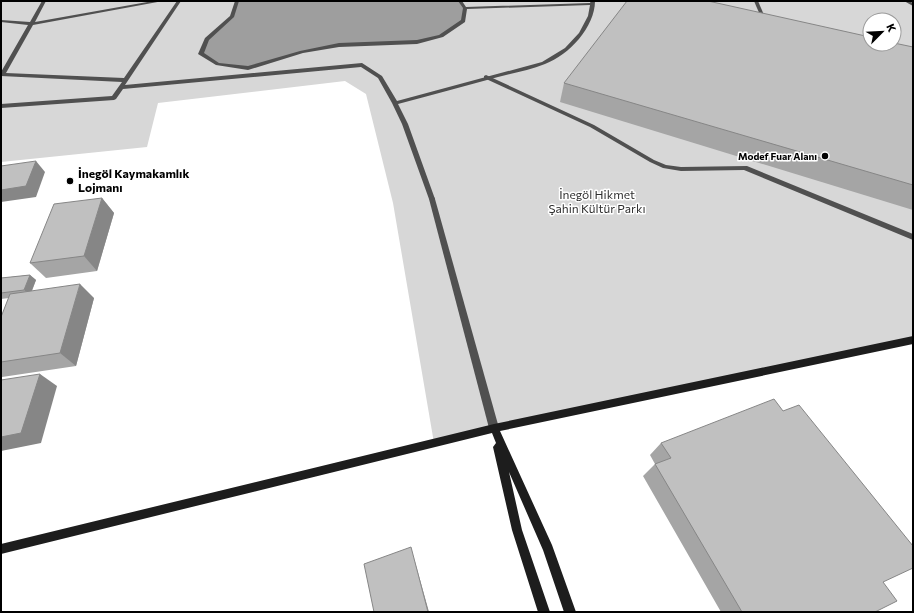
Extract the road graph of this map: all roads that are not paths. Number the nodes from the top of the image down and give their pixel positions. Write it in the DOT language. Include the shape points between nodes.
graph roads {
  1 [pos="44,1"];
  2 [pos="161,1"];
  3 [pos="179,1"];
  4 [pos="237,1"];
  5 [pos="460,1"];
  6 [pos="756,1"];
  7 [pos="906,1"];
  8 [pos="593,3"];
  9 [pos="913,5"];
  10 [pos="465,8"];
  11 [pos="1,21"];
  12 [pos="32,24"];
  13 [pos="768,28"];
  14 [pos="2,74"];
  15 [pos="486,77"];
  16 [pos="125,80"];
  17 [pos="122,87"];
  18 [pos="395,103"];
  19 [pos="1,106"];
  20 [pos="913,237"];
  21 [pos="913,340"];
  22 [pos="494,428"];
  23 [pos="1,549"];
  24 [pos="544,612"];
  25 [pos="570,612"];
  1 -- 12 [label="street"];
  2 -- 12 [label="street"];
  3 -- 16 [label="street"];
  4 -- 10 [label="street" via="232,16 207,39 201,54 218,64 248,68 302,52 339,45 417,42 441,36 463,21"];
  5 -- 10 [label="street"];
  6 -- 13 [label="street"];
  7 -- 9 [label="street"];
  8 -- 10 [label="street"];
  8 -- 15 [label="street" via="581,34 567,49 544,62"];
  11 -- 12 [label="street"];
  12 -- 14 [label="street"];
  14 -- 16 [label="street"];
  15 -- 18 [label="street"];
  15 -- 20 [label="street" via="592,126 665,167 745,168"];
  16 -- 17 [label="street"];
  17 -- 18 [label="street" via="362,65 380,77"];
  17 -- 19 [label="street" via="114,98"];
  18 -- 22 [label="street" via="432,199"];
  21 -- 22 [label="main road"];
  22 -- 23 [label="main road"];
  22 -- 24 [label="main road" via="517,530"];
  22 -- 25 [label="main road" via="548,549"];
}
